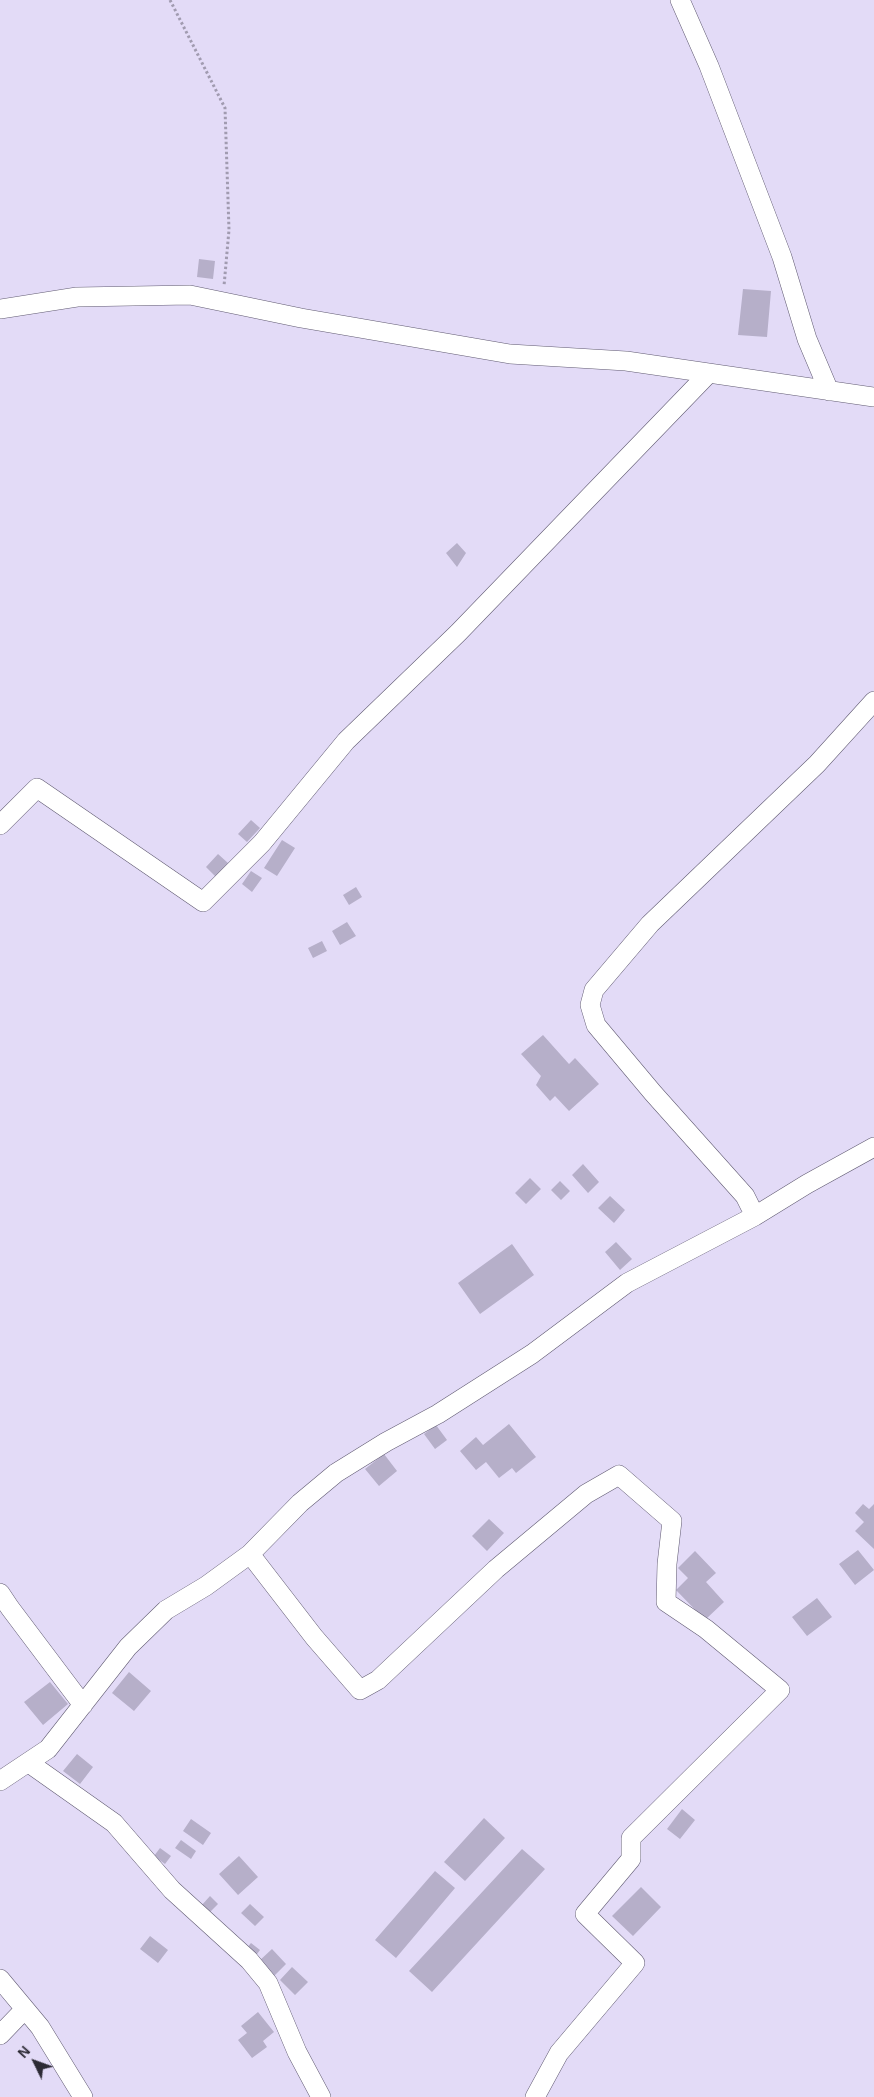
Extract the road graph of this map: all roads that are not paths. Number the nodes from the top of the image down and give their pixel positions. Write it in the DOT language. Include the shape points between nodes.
graph roads {
  1 [pos="680,0"];
  2 [pos="0,309"];
  3 [pos="709,373"];
  4 [pos="829,391"];
  5 [pos="874,397"];
  6 [pos="874,701"];
  7 [pos="0,825"];
  8 [pos="873,1150"];
  9 [pos="755,1216"];
  10 [pos="250,1554"];
  11 [pos="0,1592"];
  12 [pos="83,1705"];
  13 [pos="29,1763"];
  14 [pos="0,1781"];
  15 [pos="0,1979"];
  16 [pos="25,2009"];
  17 [pos="0,2035"];
  18 [pos="83,2097"];
  19 [pos="321,2097"];
  20 [pos="535,2097"];
  1 -- 4 [label="street" via="709,66 782,257 807,338"];
  2 -- 3 [label="street" via="77,297 190,295 300,318 510,354 626,361"];
  3 -- 4 [label="street"];
  3 -- 7 [label="street" via="458,633 346,741 262,843 203,902 36,788"];
  4 -- 5 [label="street"];
  6 -- 9 [label="street" via="817,764 650,924 594,990 590,1005 596,1025 745,1196"];
  8 -- 9 [label="street" via="807,1184"];
  9 -- 10 [label="street" via="627,1283 532,1354 438,1414 336,1473 300,1503"];
  10 -- 12 [label="street" via="166,1610 128,1646"];
  10 -- 20 [label="street" via="314,1638 360,1690 378,1680 496,1569 586,1494 619,1475 672,1521 666,1602 706,1629 780,1690 631,1838 632,1859 585,1914 635,1963 559,2053"];
  11 -- 12 [label="street"];
  12 -- 13 [label="street" via="48,1749"];
  13 -- 14 [label="street"];
  13 -- 19 [label="street" via="114,1823 172,1890 249,1960 268,1983 297,2052"];
  15 -- 16 [label="street"];
  16 -- 17 [label="street"];
  16 -- 18 [label="street" via="40,2027"];
}
